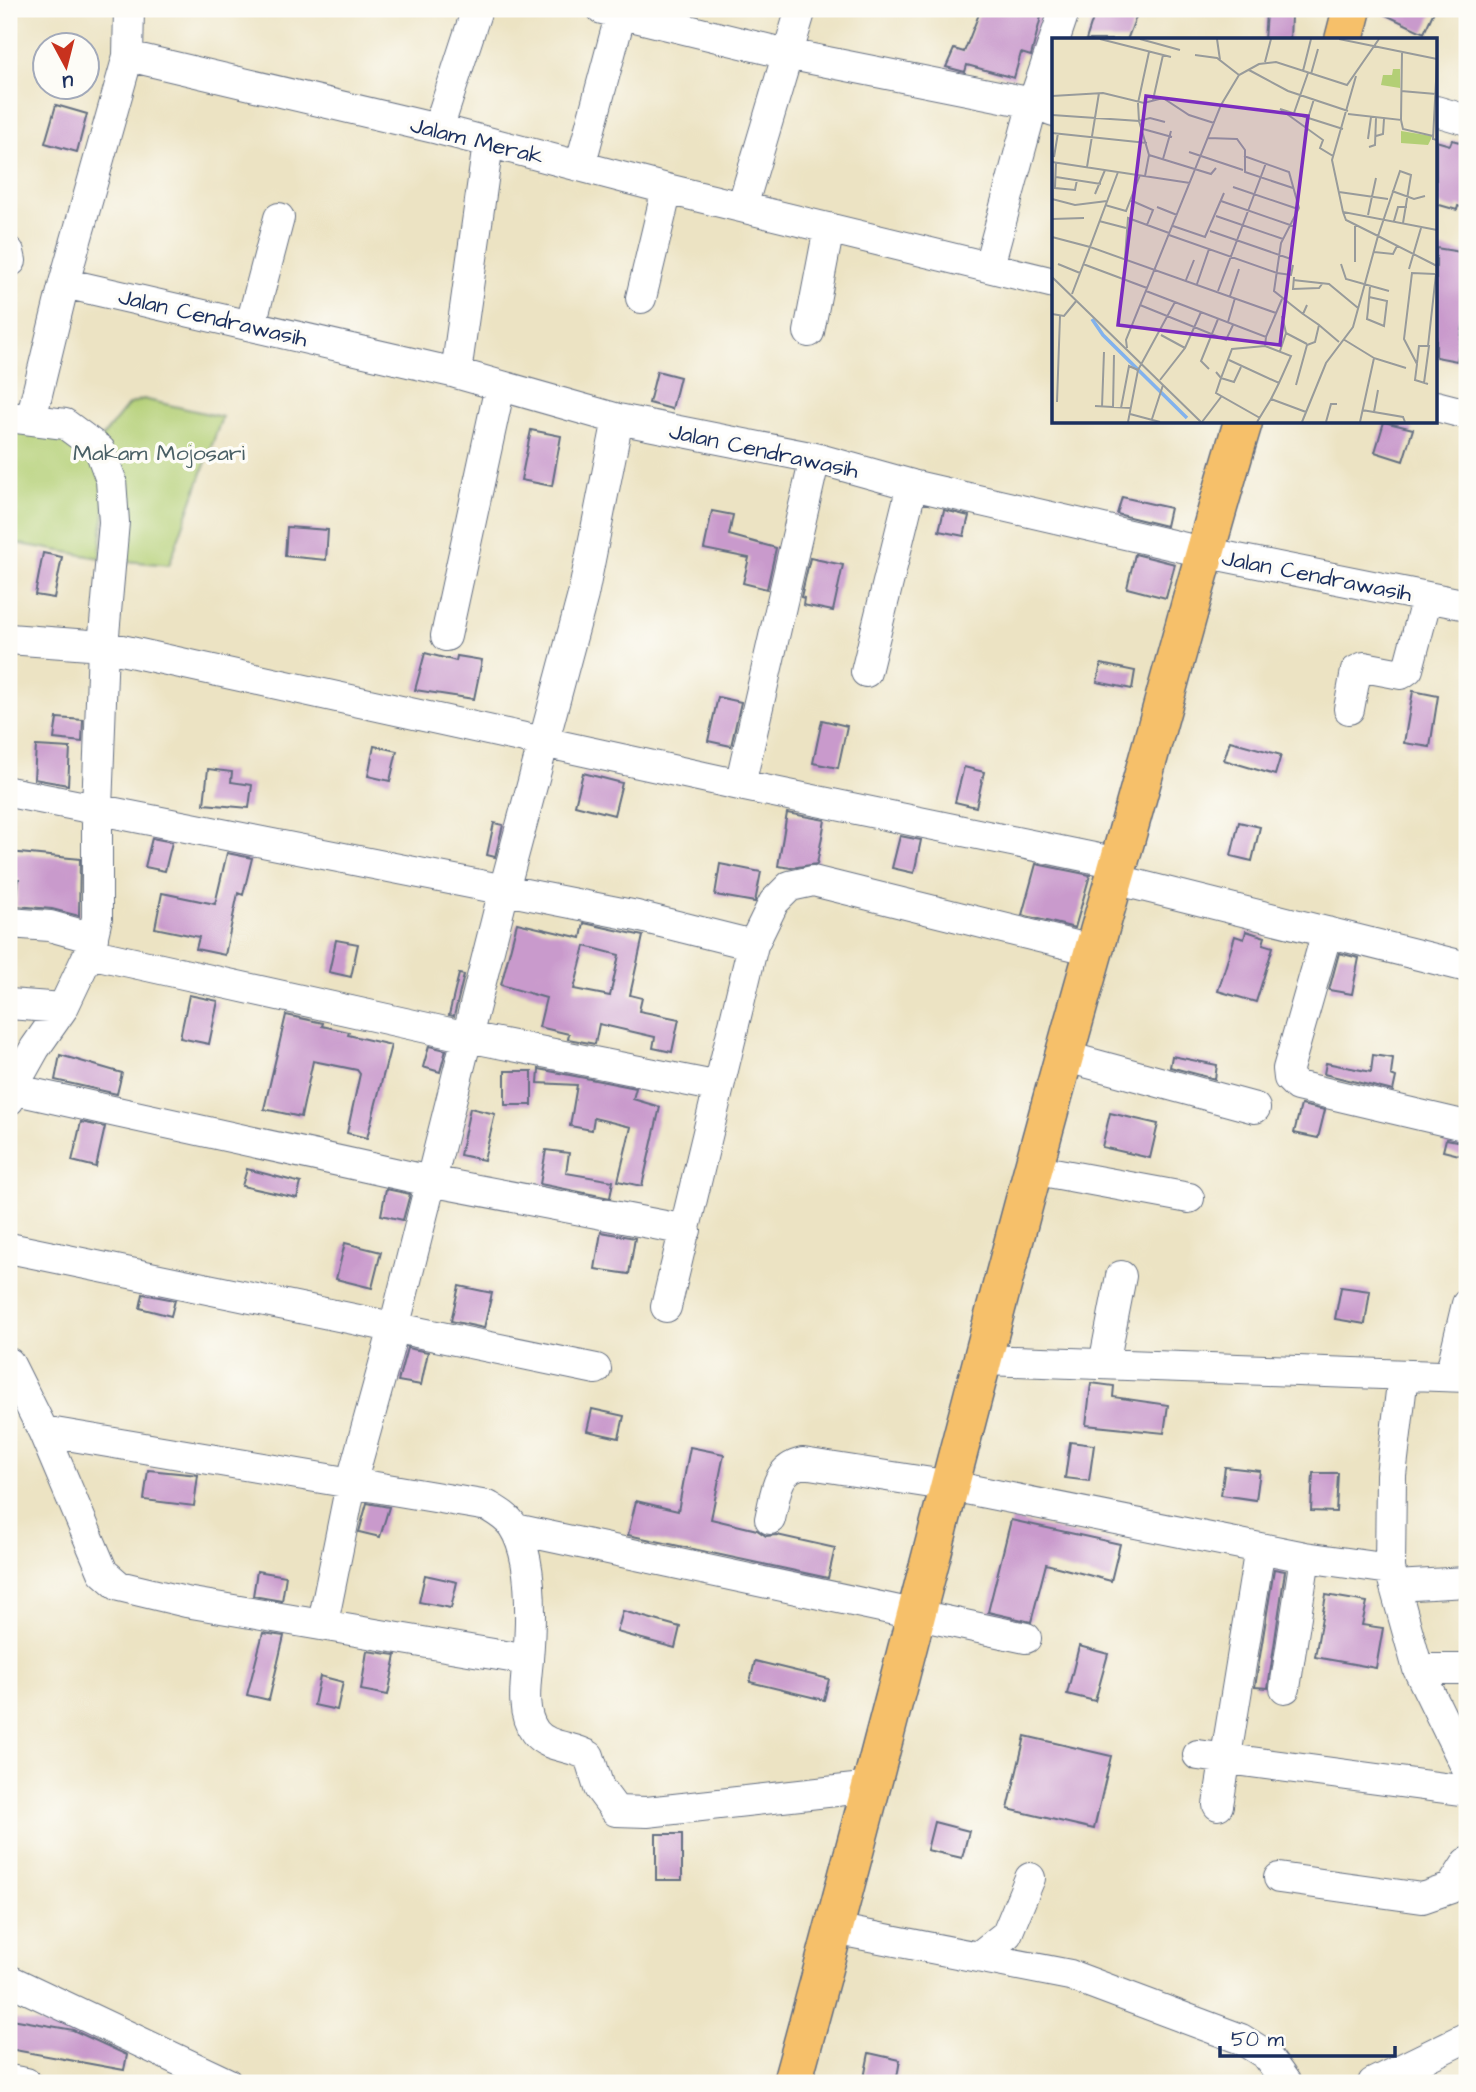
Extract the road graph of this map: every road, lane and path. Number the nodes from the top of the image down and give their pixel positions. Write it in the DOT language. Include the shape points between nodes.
graph roads {
  1 [pos="129,9"];
  2 [pos="477,9"];
  3 [pos="801,9"];
  4 [pos="1065,9"];
  5 [pos="1352,9"];
  6 [pos="615,10"];
  7 [pos="693,19"];
  8 [pos="1059,38"];
  9 [pos="1345,38"];
  10 [pos="788,54"];
  11 [pos="128,57"];
  12 [pos="1052,70"];
  13 [pos="1044,107"];
  14 [pos="1438,112"];
  15 [pos="1467,120"];
  16 [pos="438,129"];
  17 [pos="488,144"];
  18 [pos="580,166"];
  19 [pos="667,189"];
  20 [pos="742,207"];
  21 [pos="279,218"];
  22 [pos="829,228"];
  23 [pos="989,265"];
  24 [pos="1052,282"];
  25 [pos="64,283"];
  26 [pos="640,298"];
  27 [pos="251,324"];
  28 [pos="810,332"];
  29 [pos="456,373"];
  30 [pos="500,386"];
  31 [pos="1438,407"];
  32 [pos="1467,414"];
  33 [pos="20,418"];
  34 [pos="618,419"];
  35 [pos="1242,424"];
  36 [pos="814,458"];
  37 [pos="912,485"];
  38 [pos="1203,552"];
  39 [pos="1427,597"];
  40 [pos="1467,605"];
  41 [pos="446,636"];
  42 [pos="9,639"];
  43 [pos="103,646"];
  44 [pos="866,672"];
  45 [pos="1349,709"];
  46 [pos="546,741"];
  47 [pos="740,785"];
  48 [pos="9,792"];
  49 [pos="97,809"];
  50 [pos="1116,871"];
  51 [pos="504,890"];
  52 [pos="9,923"];
  53 [pos="1327,932"];
  54 [pos="91,945"];
  55 [pos="753,945"];
  56 [pos="1092,950"];
  57 [pos="1467,967"];
  58 [pos="9,1004"];
  59 [pos="63,1008"];
  60 [pos="468,1037"];
  61 [pos="1063,1056"];
  62 [pos="719,1087"];
  63 [pos="10,1094"];
  64 [pos="1255,1108"];
  65 [pos="1467,1126"];
  66 [pos="1032,1168"];
  67 [pos="430,1181"];
  68 [pos="1189,1198"];
  69 [pos="686,1230"];
  70 [pos="9,1248"];
  71 [pos="1121,1276"];
  72 [pos="1467,1304"];
  73 [pos="666,1307"];
  74 [pos="394,1328"];
  75 [pos="984,1360"];
  76 [pos="9,1363"];
  77 [pos="1104,1364"];
  78 [pos="596,1369"];
  79 [pos="1403,1375"];
  80 [pos="1459,1376"];
  81 [pos="43,1431"];
  82 [pos="351,1483"];
  83 [pos="951,1486"];
  84 [pos="770,1519"];
  85 [pos="515,1529"];
  86 [pos="1260,1548"];
  87 [pos="1306,1557"];
  88 [pos="1392,1578"];
  89 [pos="1467,1582"];
  90 [pos="914,1615"];
  91 [pos="323,1623"];
  92 [pos="1026,1638"];
  93 [pos="528,1660"];
  94 [pos="1418,1669"];
  95 [pos="1467,1669"];
  96 [pos="1285,1688"];
  97 [pos="1211,1756"];
  98 [pos="1467,1769"];
  99 [pos="872,1787"];
  100 [pos="1467,1791"];
  101 [pos="1218,1805"];
  102 [pos="1467,1863"];
  103 [pos="1030,1878"];
  104 [pos="1279,1878"];
  105 [pos="834,1929"];
  106 [pos="978,1957"];
  107 [pos="9,1981"];
  108 [pos="9,1986"];
  109 [pos="1467,2037"];
  110 [pos="1412,2073"];
  111 [pos="9,2080"];
  112 [pos="26,2083"];
  113 [pos="227,2083"];
  114 [pos="792,2083"];
  115 [pos="1286,2083"];
  116 [pos="1373,2083"];
  1 -- 11 [label="street"];
  2 -- 16 [label="street"];
  3 -- 10 [label="street"];
  4 -- 8 [label="street"];
  5 -- 9 [label="main road"];
  6 -- 7 [label="street"];
  6 -- 18 [label="street"];
  7 -- 10 [label="street"];
  10 -- 13 [label="street"];
  10 -- 20 [label="street"];
  11 -- 16 [label="street, Jalam Merak"];
  11 -- 25 [label="street"];
  12 -- 13 [label="street"];
  13 -- 23 [label="street"];
  14 -- 15 [label="street"];
  16 -- 17 [label="street, Jalam Merak"];
  17 -- 18 [label="street, Jalam Merak"];
  17 -- 29 [label="street"];
  18 -- 19 [label="street, Jalam Merak"];
  19 -- 20 [label="street, Jalam Merak"];
  19 -- 26 [label="street"];
  20 -- 22 [label="street, Jalam Merak"];
  21 -- 27 [label="street"];
  22 -- 23 [label="street, Jalam Merak"];
  22 -- 28 [label="street"];
  23 -- 24 [label="street, Jalam Merak"];
  25 -- 27 [label="street, Jalan Cendrawasih"];
  25 -- 33 [label="street"];
  27 -- 29 [label="street, Jalan Cendrawasih"];
  29 -- 30 [label="street, Jalan Cendrawasih"];
  30 -- 34 [label="street, Jalan Cendrawasih"];
  30 -- 41 [label="street"];
  31 -- 32 [label="street"];
  33 -- 43 [label="street" via="65,424 100,450 111,480 114,522"];
  34 -- 36 [label="street, Jalan Cendrawasih"];
  34 -- 46 [label="street" via="583,595"];
  35 -- 38 [label="main road"];
  36 -- 37 [label="street, Jalan Cendrawasih"];
  36 -- 47 [label="street"];
  37 -- 38 [label="street, Jalan Cendrawasih"];
  37 -- 44 [label="street"];
  38 -- 39 [label="street, Jalan Cendrawasih"];
  38 -- 50 [label="main road"];
  39 -- 40 [label="street, Jalan Cendrawasih"];
  39 -- 45 [label="street" via="1408,669 1401,674 1364,667 1356,671"];
  42 -- 43 [label="street"];
  43 -- 46 [label="street"];
  43 -- 49 [label="street"];
  46 -- 47 [label="street"];
  46 -- 51 [label="street"];
  47 -- 50 [label="street"];
  48 -- 49 [label="street"];
  49 -- 51 [label="street"];
  49 -- 54 [label="street" via="99,880"];
  50 -- 53 [label="street"];
  50 -- 56 [label="main road"];
  51 -- 55 [label="street"];
  51 -- 60 [label="street"];
  52 -- 54 [label="street" via="50,926"];
  53 -- 57 [label="street"];
  53 -- 65 [label="street" via="1289,1078 1297,1086"];
  54 -- 59 [label="street"];
  54 -- 60 [label="street"];
  55 -- 56 [label="street" via="774,902 790,886 813,881"];
  55 -- 62 [label="street"];
  56 -- 61 [label="main road"];
  58 -- 59 [label="street"];
  59 -- 63 [label="street"];
  60 -- 62 [label="street"];
  60 -- 67 [label="street"];
  61 -- 64 [label="street"];
  61 -- 66 [label="main road"];
  62 -- 69 [label="street"];
  63 -- 67 [label="street"];
  66 -- 68 [label="street"];
  66 -- 75 [label="main road"];
  67 -- 69 [label="street"];
  67 -- 74 [label="street"];
  69 -- 73 [label="street"];
  70 -- 74 [label="street"];
  71 -- 77 [label="street"];
  72 -- 80 [label="street"];
  74 -- 78 [label="street"];
  74 -- 82 [label="street"];
  75 -- 77 [label="street"];
  75 -- 83 [label="main road"];
  76 -- 81 [label="street"];
  77 -- 79 [label="street"];
  79 -- 80 [label="street"];
  79 -- 88 [label="street" via="1391,1475"];
  81 -- 82 [label="street"];
  81 -- 91 [label="street" via="103,1572 119,1586 186,1602"];
  82 -- 85 [label="street" via="488,1506"];
  82 -- 91 [label="street"];
  83 -- 84 [label="street" via="803,1463 789,1466 779,1479"];
  83 -- 86 [label="street"];
  83 -- 90 [label="main road"];
  85 -- 90 [label="street"];
  85 -- 93 [label="street" via="528,1579"];
  86 -- 87 [label="street"];
  86 -- 97 [label="street"];
  87 -- 88 [label="street"];
  87 -- 96 [label="street"];
  88 -- 89 [label="street"];
  88 -- 94 [label="street"];
  90 -- 92 [label="street"];
  90 -- 99 [label="main road"];
  91 -- 93 [label="street"];
  93 -- 99 [label="street" via="527,1716 536,1734 589,1756 599,1788 616,1811 647,1812"];
  94 -- 95 [label="street"];
  94 -- 98 [label="street"];
  97 -- 100 [label="street"];
  97 -- 101 [label="street"];
  99 -- 105 [label="main road"];
  102 -- 104 [label="street" via="1451,1888 1422,1898"];
  103 -- 106 [label="street" via="1007,1934"];
  105 -- 106 [label="street"];
  105 -- 114 [label="main road"];
  106 -- 115 [label="street" via="1070,1975 1241,2039 1265,2054"];
  107 -- 108 [label="street"];
  107 -- 113 [label="street"];
  109 -- 110 [label="street"];
  110 -- 116 [label="street"];
  111 -- 112 [label="street"];
}
